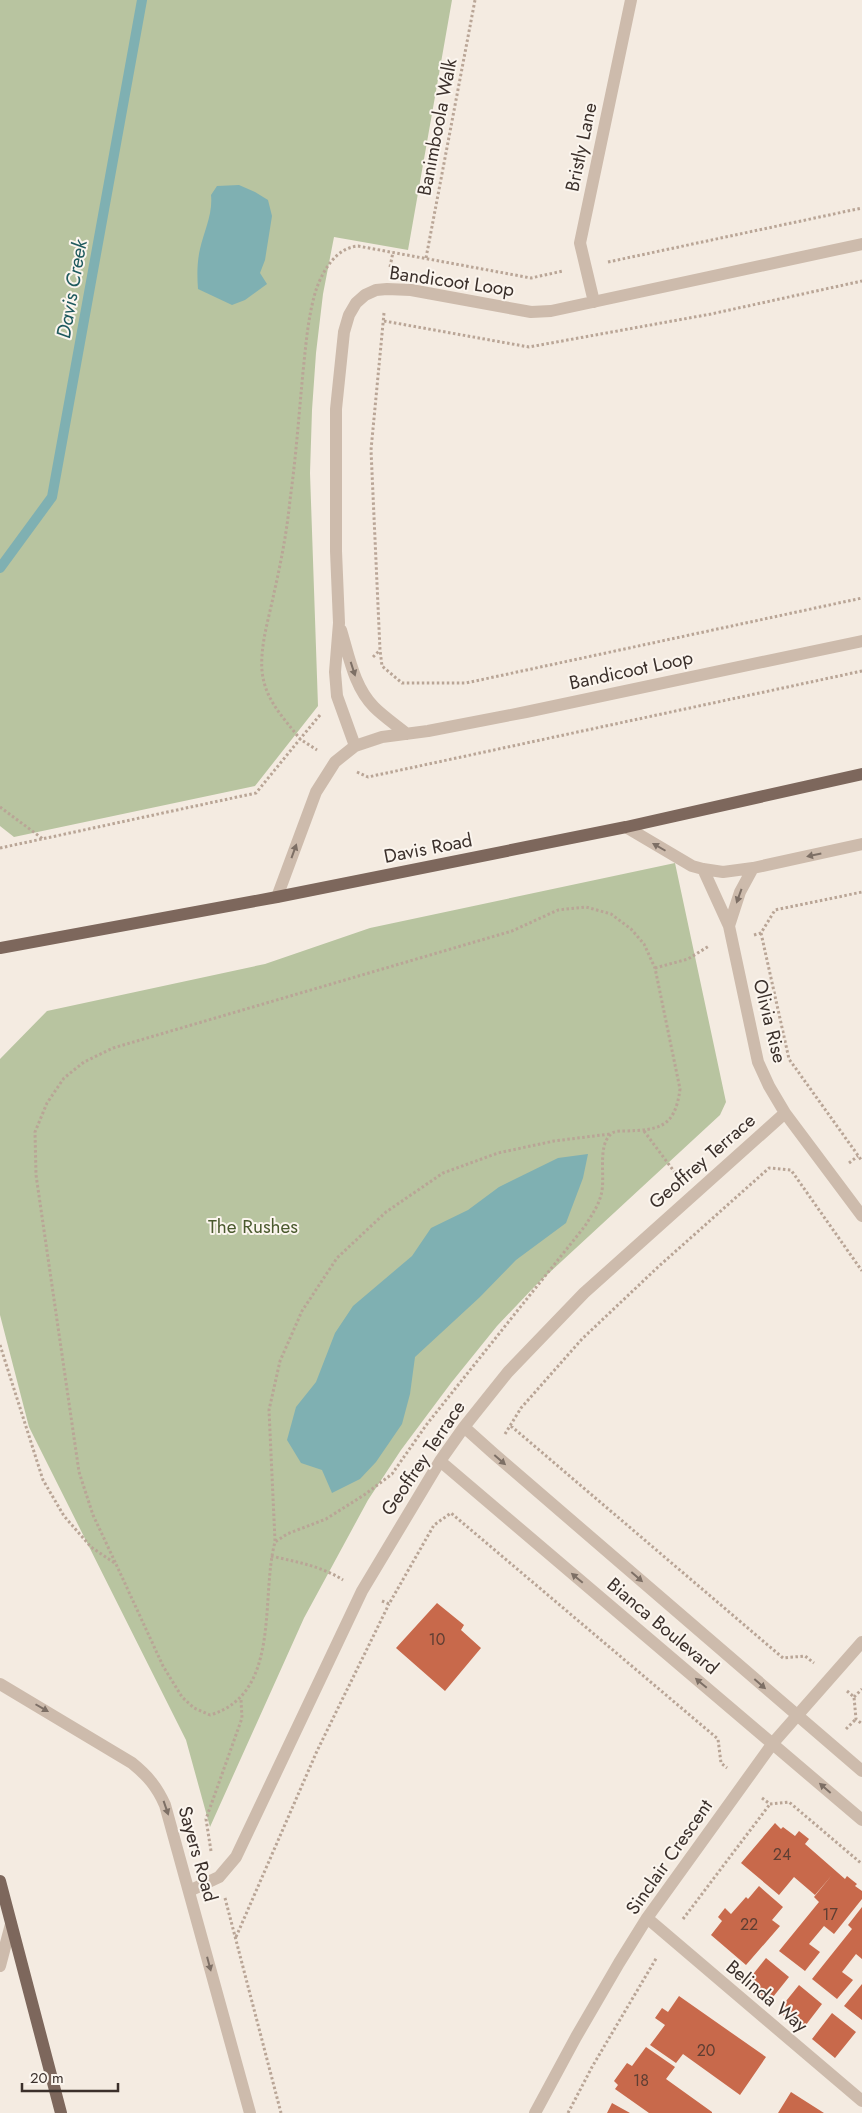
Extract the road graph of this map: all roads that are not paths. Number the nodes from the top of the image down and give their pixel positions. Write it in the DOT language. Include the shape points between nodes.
graph roads {
  1 [pos="631,0"];
  2 [pos="862,244"];
  3 [pos="594,302"];
  4 [pos="339,623"];
  5 [pos="862,641"];
  6 [pos="407,734"];
  7 [pos="355,746"];
  8 [pos="862,774"];
  9 [pos="626,827"];
  10 [pos="862,844"];
  11 [pos="752,868"];
  12 [pos="703,870"];
  13 [pos="277,897"];
  14 [pos="729,926"];
  15 [pos="0,948"];
  16 [pos="784,1113"];
  17 [pos="862,1216"];
  18 [pos="464,1427"];
  19 [pos="440,1461"];
  20 [pos="862,1642"];
  21 [pos="0,1684"];
  22 [pos="797,1716"];
  23 [pos="773,1743"];
  24 [pos="862,1771"];
  25 [pos="862,1820"];
  26 [pos="0,1881"];
  27 [pos="189,1891"];
  28 [pos="647,1918"];
  29 [pos="11,1924"];
  30 [pos="0,1966"];
  31 [pos="862,2101"];
  32 [pos="61,2113"];
  33 [pos="250,2113"];
  34 [pos="535,2113"];
  1 -- 3 [label="street, Bristly Lane" via="580,243"];
  2 -- 3 [label="street, Bandicoot Loop"];
  3 -- 4 [label="street, Bandicoot Loop" via="531,312 411,290 387,289 376,290 356,303 344,332 336,409"];
  4 -- 6 [label="street, Bandicoot Loop, one-way" via="354,675 363,693"];
  4 -- 7 [label="street, Bandicoot Loop" via="335,672 337,696"];
  5 -- 6 [label="street, Bandicoot Loop"];
  6 -- 7 [label="street, Bandicoot Loop" via="382,737"];
  13 -- 7 [label="street, Bandicoot Loop, one-way" via="316,792 335,762"];
  8 -- 9 [label="main road, Davis Road"];
  12 -- 9 [label="street, one-way"];
  9 -- 13 [label="main road, Davis Road"];
  10 -- 11 [label="street, one-way"];
  11 -- 12 [label="street" via="723,872"];
  11 -- 14 [label="street, Olivia Rise, one-way"];
  12 -- 14 [label="street, Olivia Rise"];
  13 -- 15 [label="main road, Davis Road"];
  14 -- 16 [label="street, Olivia Rise" via="758,1062"];
  16 -- 17 [label="street, Olivia Rise"];
  16 -- 18 [label="street, Geoffrey Terrace" via="577,1300 508,1372"];
  18 -- 19 [label="street, Geoffrey Terrace"];
  18 -- 22 [label="street, Bianca Boulevard, one-way"];
  23 -- 19 [label="street, Bianca Boulevard, one-way"];
  19 -- 27 [label="street, Geoffrey Terrace" via="362,1591 245,1842 219,1877"];
  20 -- 22 [label="street, Sinclair Crescent"];
  21 -- 27 [label="street, Sayers Road, one-way" via="132,1763 149,1777 166,1805"];
  22 -- 23 [label="street, Sinclair Crescent"];
  22 -- 24 [label="street, Bianca Boulevard"];
  25 -- 23 [label="street, Bianca Boulevard, one-way"];
  23 -- 28 [label="street, Sinclair Crescent"];
  26 -- 29 [label="main road"];
  27 -- 33 [label="street, Sayers Road, one-way"];
  28 -- 31 [label="street, Belinda Way"];
  28 -- 34 [label="street, Sinclair Crescent"];
  29 -- 30 [label="street"];
  29 -- 32 [label="main road"];
}
